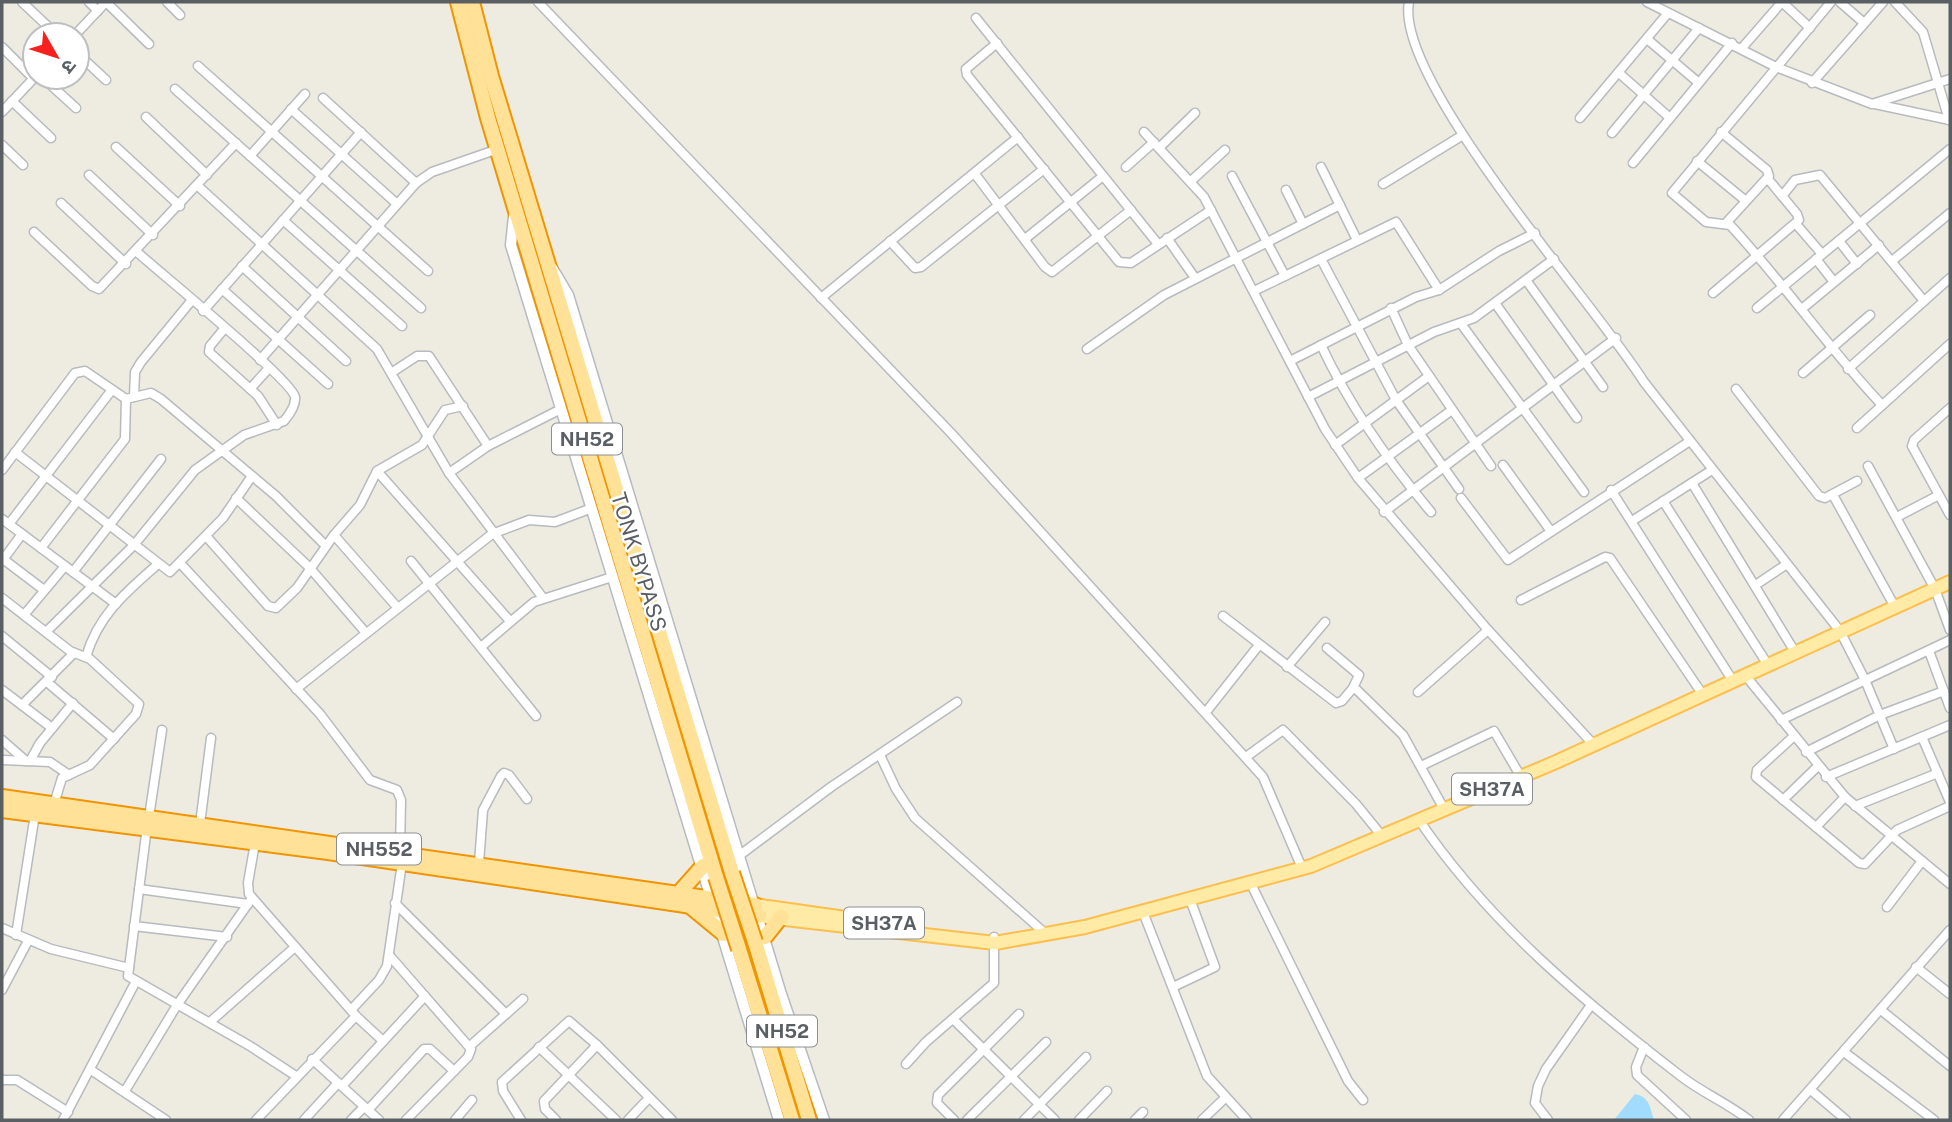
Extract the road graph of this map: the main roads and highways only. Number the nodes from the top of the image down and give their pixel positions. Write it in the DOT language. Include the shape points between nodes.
graph roads {
  1 [pos="458,2"];
  2 [pos="472,2"];
  3 [pos="1950,582"];
  4 [pos="2,797"];
  5 [pos="2,810"];
  6 [pos="148,822"];
  7 [pos="401,857"];
  8 [pos="703,866"];
  9 [pos="679,893"];
  10 [pos="714,903"];
  11 [pos="689,905"];
  12 [pos="757,910"];
  13 [pos="781,917"];
  14 [pos="724,934"];
  15 [pos="760,940"];
  16 [pos="994,940"];
  17 [pos="792,1120"];
  18 [pos="809,1120"];
  1 -- 17 [label="highway, NH52, bridge" via="515,207"];
  2 -- 15 [label="highway, TONK BYPASS / NH52, bridge" via="733,873"];
  3 -- 16 [label="main road, SH37A" via="1594,745 1302,868 1047,935"];
  4 -- 6 [label="highway, NH552"];
  5 -- 6 [label="highway, NH552"];
  6 -- 7 [label="highway, NH552" via="255,843"];
  6 -- 7 [label="highway, NH552" via="200,824"];
  7 -- 9 [label="highway, NH552" via="479,863"];
  7 -- 11 [label="highway, NH552"];
  8 -- 9 [label="highway"];
  9 -- 10 [label="highway, NH552"];
  10 -- 11 [label="highway, NH552"];
  10 -- 12 [label="highway, NH552"];
  11 -- 14 [label="highway"];
  12 -- 13 [label="main road, SH37A"];
  12 -- 16 [label="main road, SH37A"];
  13 -- 15 [label="highway"];
  13 -- 16 [label="main road, SH37A" via="918,937"];
  15 -- 18 [label="highway, TONK BYPASS / NH52"];
}
